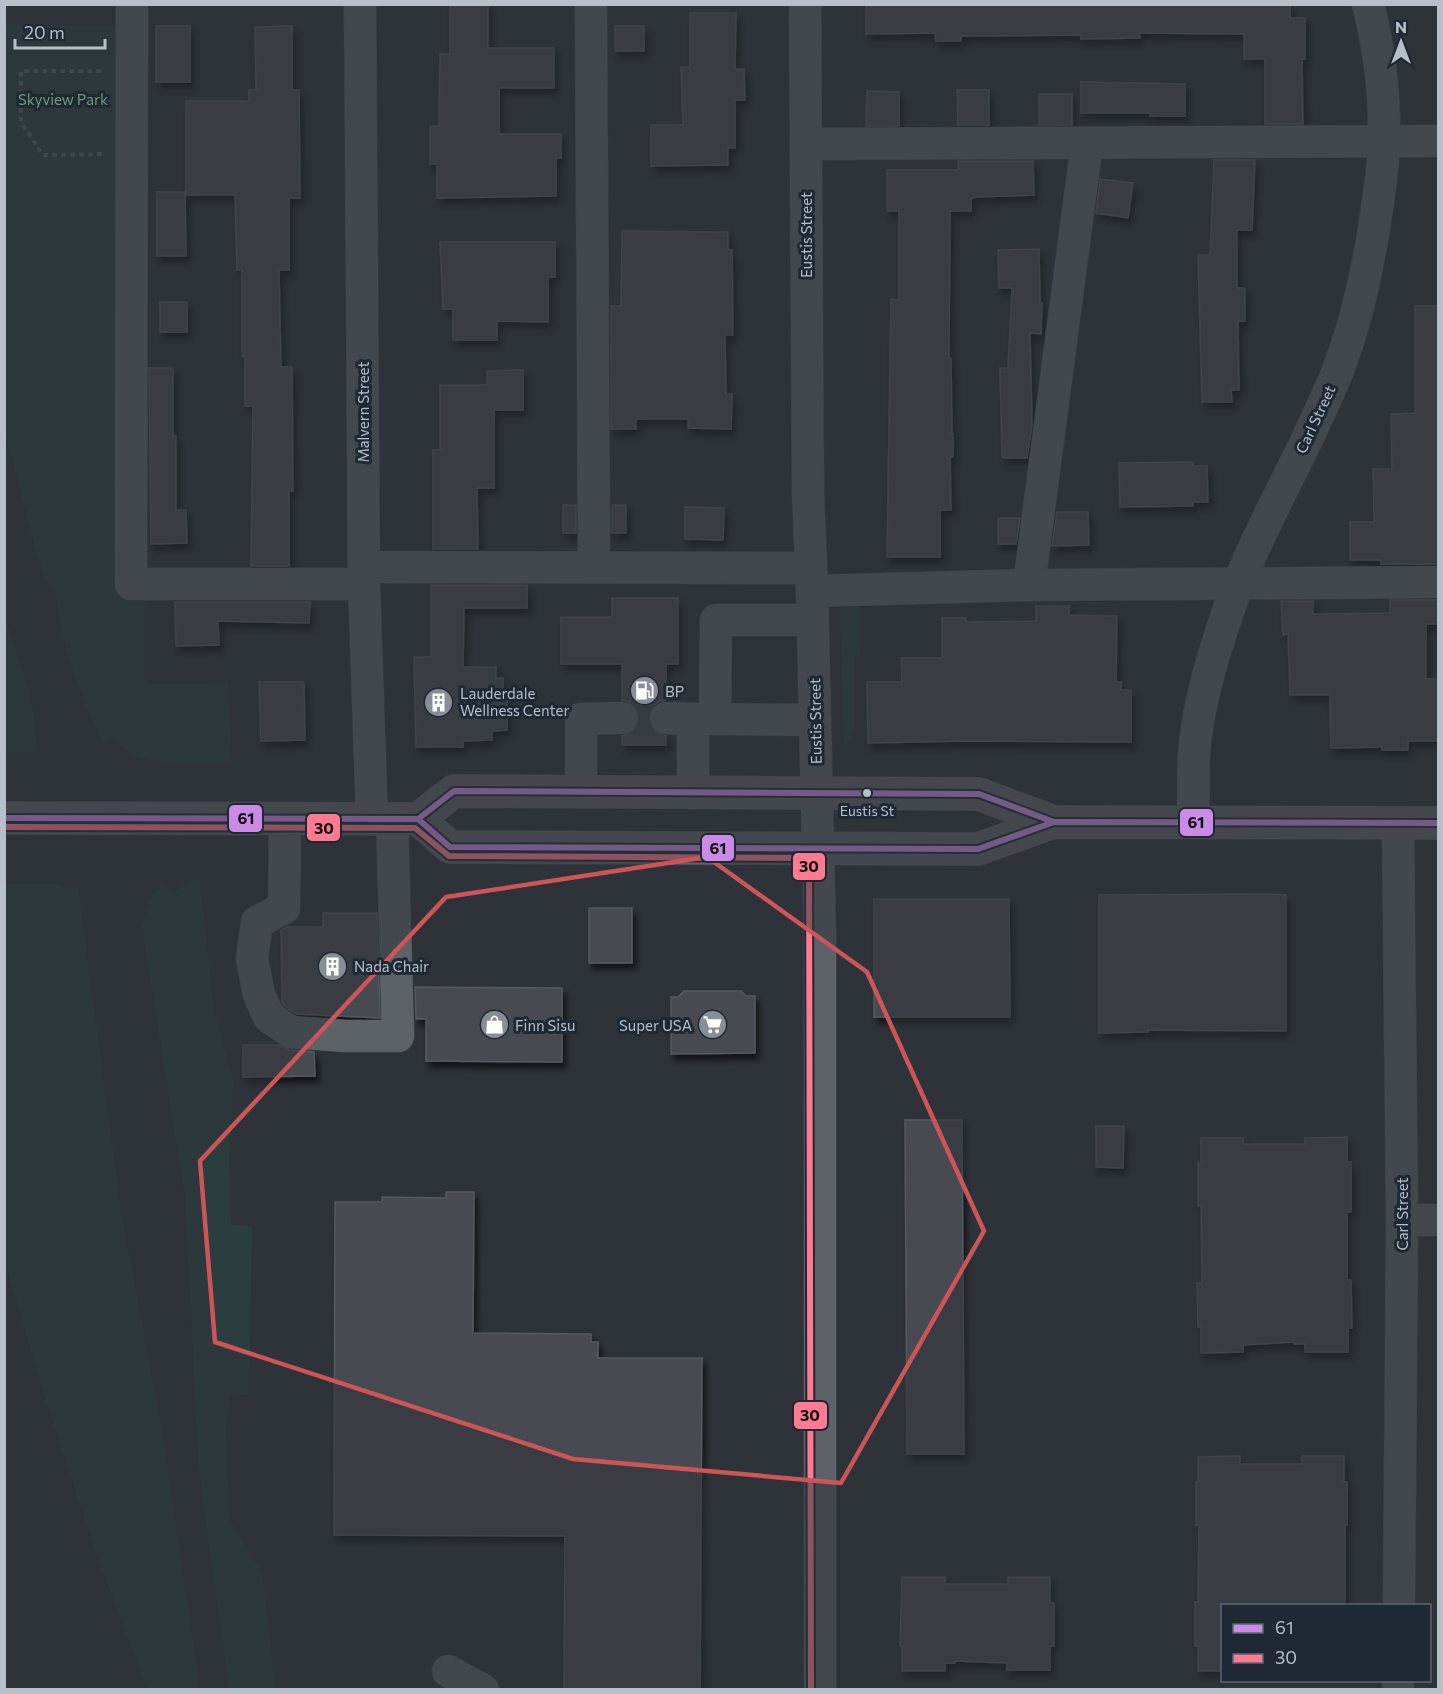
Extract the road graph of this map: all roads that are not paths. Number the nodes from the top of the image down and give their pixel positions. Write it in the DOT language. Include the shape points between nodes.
graph roads {
  1 [pos="132,4"];
  2 [pos="360,4"];
  3 [pos="591,4"];
  4 [pos="805,4"];
  5 [pos="1368,4"];
  6 [pos="1384,141"];
  7 [pos="1438,141"];
  8 [pos="1088,143"];
  9 [pos="806,144"];
  10 [pos="594,566"];
  11 [pos="364,576"];
  12 [pos="1438,582"];
  13 [pos="1238,583"];
  14 [pos="1029,585"];
  15 [pos="812,593"];
  16 [pos="622,718"];
  17 [pos="692,719"];
  18 [pos="815,720"];
  19 [pos="581,792"];
  20 [pos="693,793"];
  21 [pos="817,794"];
  22 [pos="4,818"];
  23 [pos="285,819"];
  24 [pos="394,819"];
  25 [pos="1054,822"];
  26 [pos="1193,822"];
  27 [pos="1398,823"];
  28 [pos="1438,823"];
  29 [pos="818,849"];
  30 [pos="1402,1220"];
  31 [pos="1438,1220"];
  32 [pos="1399,1604"];
  33 [pos="448,1671"];
  34 [pos="483,1689"];
  35 [pos="820,1689"];
  1 -- 11 [label="street" via="131,584"];
  2 -- 11 [label="street, Malvern Street"];
  3 -- 10 [label="street"];
  4 -- 9 [label="street, Eustis Street"];
  5 -- 6 [label="street, Carl Street" via="1384,99"];
  6 -- 7 [label="street"];
  6 -- 8 [label="street"];
  6 -- 13 [label="street, Carl Street" via="1359,309 1338,370"];
  8 -- 9 [label="street"];
  8 -- 14 [label="street"];
  9 -- 15 [label="street, Eustis Street" via="807,480"];
  10 -- 11 [label="street"];
  10 -- 15 [label="street"];
  11 -- 24 [label="street, Malvern Street"];
  12 -- 13 [label="street"];
  13 -- 14 [label="street"];
  13 -- 26 [label="street, Carl Street" via="1216,649 1198,727"];
  14 -- 15 [label="street"];
  15 -- 17 [label="street" via="716,620"];
  15 -- 18 [label="street, Eustis Street"];
  16 -- 19 [label="street" via="581,719"];
  17 -- 18 [label="street"];
  17 -- 20 [label="street"];
  18 -- 21 [label="street, Eustis Street"];
  19 -- 20 [label="main road"];
  19 -- 24 [label="main road" via="454,791"];
  20 -- 21 [label="main road"];
  21 -- 25 [label="main road" via="979,794"];
  21 -- 29 [label="street, Eustis Street"];
  22 -- 23 [label="main road"];
  23 -- 24 [label="main road"];
  23 -- 24 [label="street, Malvern Street" via="284,908 257,922 252,959 259,996 269,1017 291,1032 398,1036"];
  24 -- 29 [label="main road" via="450,847"];
  25 -- 26 [label="main road"];
  25 -- 29 [label="main road" via="978,849"];
  26 -- 27 [label="main road"];
  27 -- 28 [label="main road"];
  27 -- 30 [label="street, Carl Street"];
  29 -- 35 [label="street, Eustis Street"];
  30 -- 31 [label="street"];
  30 -- 32 [label="street, Carl Street"];
  33 -- 34 [label="street"];
}
